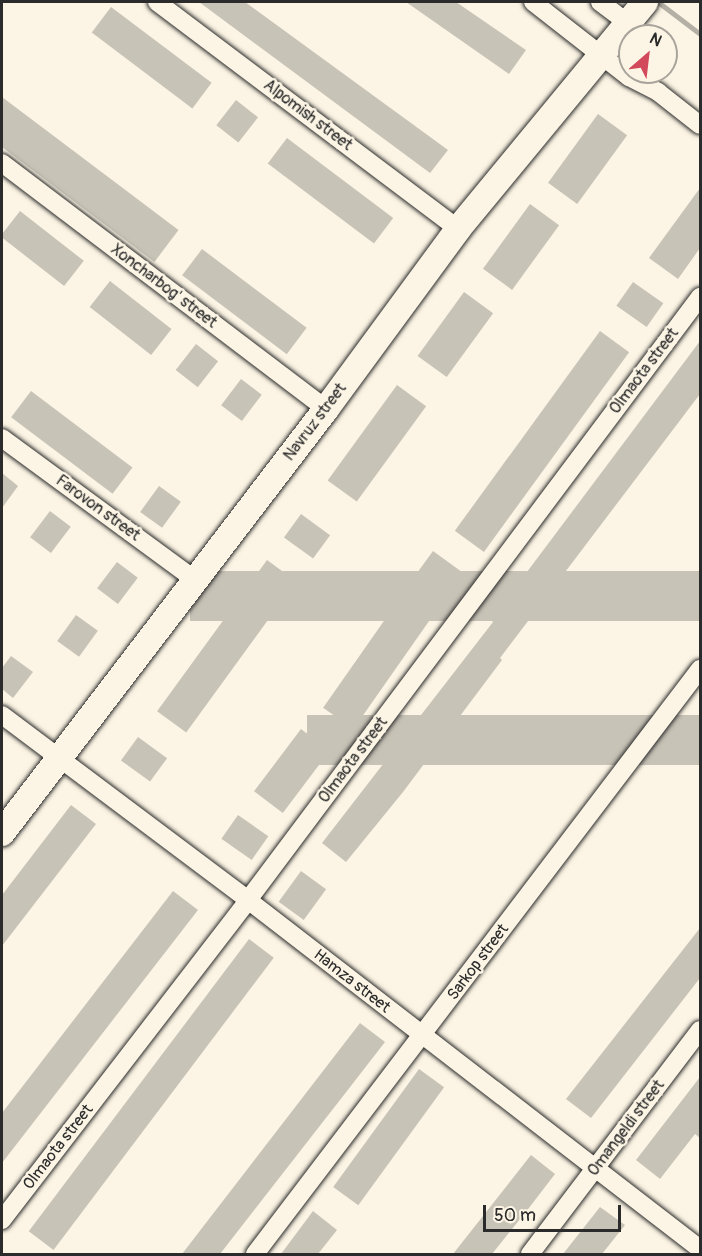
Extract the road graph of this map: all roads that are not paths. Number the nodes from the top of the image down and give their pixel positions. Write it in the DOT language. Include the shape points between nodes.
graph roads {
  1 [pos="158,2"];
  2 [pos="532,2"];
  3 [pos="600,2"];
  4 [pos="636,13"];
  5 [pos="602,55"];
  6 [pos="700,124"];
  7 [pos="2,163"];
  8 [pos="458,229"];
  9 [pos="700,297"];
  10 [pos="326,409"];
  11 [pos="2,438"];
  12 [pos="194,579"];
  13 [pos="700,669"];
  14 [pos="2,715"];
  15 [pos="59,757"];
  16 [pos="2,833"];
  17 [pos="248,900"];
  18 [pos="700,1030"];
  19 [pos="422,1035"];
  20 [pos="595,1170"];
  21 [pos="2,1220"];
  22 [pos="700,1249"];
  23 [pos="255,1254"];
  24 [pos="530,1254"];
  1 -- 8 [label="street, Alpomish street"];
  2 -- 5 [label="street"];
  3 -- 4 [label="street"];
  4 -- 5 [label="street, Navruz street"];
  5 -- 6 [label="street"];
  5 -- 8 [label="street, Navruz street"];
  7 -- 10 [label="street, Xoncharbog' street"];
  8 -- 10 [label="street, Navruz street"];
  9 -- 17 [label="street, Olmaota street"];
  10 -- 12 [label="street, Navruz street"];
  11 -- 12 [label="street, Farovon street"];
  12 -- 15 [label="street, Navruz street"];
  13 -- 19 [label="street, Sarkop street"];
  14 -- 15 [label="street, Hamza street"];
  15 -- 16 [label="street, Navruz street"];
  15 -- 17 [label="street, Hamza street"];
  17 -- 19 [label="street, Hamza street"];
  17 -- 21 [label="street, Olmaota street"];
  18 -- 20 [label="street, Omangeldi street"];
  19 -- 20 [label="street, Hamza street"];
  19 -- 23 [label="street, Sarkop street"];
  20 -- 22 [label="street, Hamza street"];
  20 -- 24 [label="street, Omangeldi street"];
}
